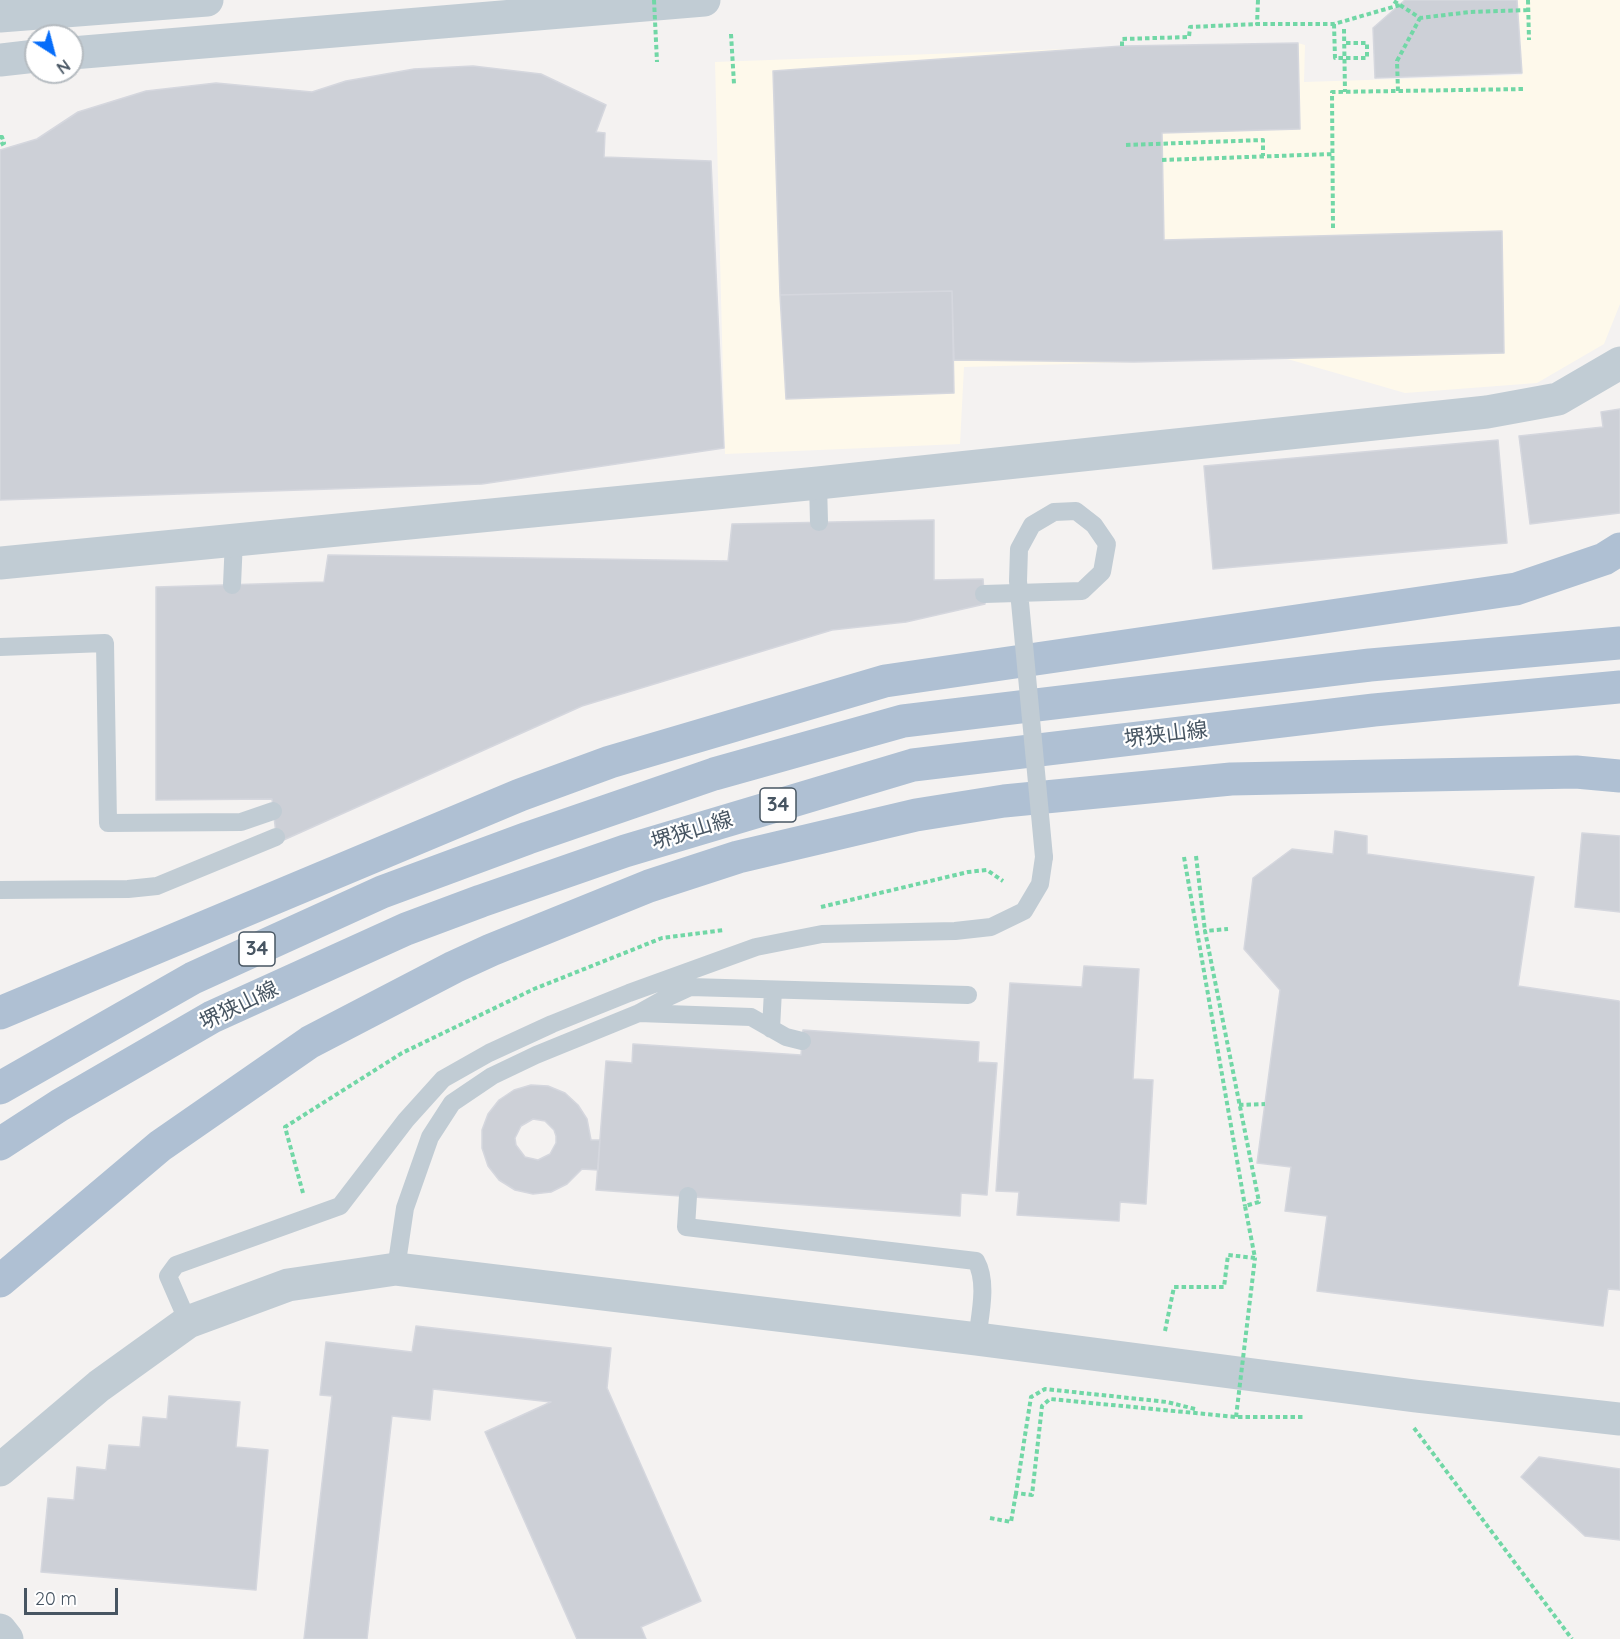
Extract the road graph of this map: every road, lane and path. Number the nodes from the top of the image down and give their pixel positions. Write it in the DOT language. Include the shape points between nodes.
graph roads {
  1 [pos="207,0"];
  2 [pos="654,0"];
  3 [pos="704,0"];
  4 [pos="1258,0"];
  5 [pos="1392,0"];
  6 [pos="1528,0"];
  7 [pos="1400,5"];
  8 [pos="1528,10"];
  9 [pos="0,16"];
  10 [pos="1420,18"];
  11 [pos="1257,24"];
  12 [pos="1334,24"];
  13 [pos="1344,29"];
  14 [pos="731,34"];
  15 [pos="1529,40"];
  16 [pos="1344,43"];
  17 [pos="1122,46"];
  18 [pos="84,52"];
  19 [pos="24,57"];
  20 [pos="0,60"];
  21 [pos="657,62"];
  22 [pos="734,84"];
  23 [pos="1525,89"];
  24 [pos="1398,91"];
  25 [pos="1345,92"];
  26 [pos="0,137"];
  27 [pos="0,145"];
  28 [pos="1126,145"];
  29 [pos="1333,154"];
  30 [pos="1263,156"];
  31 [pos="1162,160"];
  32 [pos="1334,228"];
  33 [pos="1620,363"];
  34 [pos="818,483"];
  35 [pos="819,522"];
  36 [pos="234,539"];
  37 [pos="1620,549"];
  38 [pos="0,562"];
  39 [pos="232,585"];
  40 [pos="984,594"];
  41 [pos="1620,643"];
  42 [pos="0,646"];
  43 [pos="1620,687"];
  44 [pos="705,733"];
  45 [pos="714,774"];
  46 [pos="1620,776"];
  47 [pos="617,785"];
  48 [pos="520,795"];
  49 [pos="273,811"];
  50 [pos="276,837"];
  51 [pos="528,838"];
  52 [pos="625,851"];
  53 [pos="1196,856"];
  54 [pos="1184,857"];
  55 [pos="649,886"];
  56 [pos="0,890"];
  57 [pos="571,894"];
  58 [pos="481,900"];
  59 [pos="1228,928"];
  60 [pos="1205,931"];
  61 [pos="491,950"];
  62 [pos="773,990"];
  63 [pos="968,995"];
  64 [pos="0,1012"];
  65 [pos="639,1012"];
  66 [pos="0,1088"];
  67 [pos="1265,1104"];
  68 [pos="1239,1105"];
  69 [pos="0,1144"];
  70 [pos="688,1196"];
  71 [pos="1245,1206"];
  72 [pos="1255,1258"];
  73 [pos="396,1269"];
  74 [pos="0,1281"];
  75 [pos="188,1322"];
  76 [pos="1164,1335"];
  77 [pos="977,1339"];
  78 [pos="1415,1395"];
  79 [pos="1195,1409"];
  80 [pos="1236,1417"];
  81 [pos="1308,1417"];
  82 [pos="1620,1419"];
  83 [pos="0,1470"];
  84 [pos="1016,1493"];
  85 [pos="990,1518"];
  86 [pos="0,1630"];
  87 [pos="7,1639"];
  88 [pos="1572,1639"];
  1 -- 9 [label="street"];
  2 -- 21 [label="path, bridge"];
  3 -- 18 [label="street"];
  4 -- 11 [label="path"];
  5 -- 7 [label="path"];
  6 -- 8 [label="path"];
  7 -- 10 [label="path"];
  7 -- 12 [label="path"];
  8 -- 10 [label="path"];
  8 -- 15 [label="path"];
  10 -- 24 [label="path" via="1397,61"];
  11 -- 12 [label="path"];
  11 -- 17 [label="path" via="1190,27 1189,37 1122,39"];
  12 -- 16 [label="path, bridge" via="1335,58 1367,58 1367,43"];
  13 -- 16 [label="path"];
  14 -- 22 [label="path"];
  16 -- 25 [label="path"];
  19 -- 20 [label="street"];
  23 -- 24 [label="path"];
  24 -- 25 [label="path"];
  25 -- 29 [label="path" via="1332,92"];
  26 -- 27 [label="path" via="4,143"];
  28 -- 30 [label="path" via="1263,140"];
  29 -- 30 [label="path"];
  29 -- 32 [label="path"];
  30 -- 31 [label="path"];
  33 -- 34 [label="street" via="1558,399 1487,412"];
  34 -- 35 [label="lane"];
  34 -- 36 [label="street"];
  36 -- 38 [label="street"];
  36 -- 39 [label="lane"];
  37 -- 44 [label="main road" via="1516,589 885,681"];
  40 -- 75 [label="lane, bridge" via="1017,593 1028,593 1082,591 1102,572 1107,544 1094,525 1076,511 1054,512 1032,525 1019,549 1018,581 1019,592 1021,604 1044,857 1040,884 1024,911 991,927 822,934 756,947 629,993 489,1053 443,1079 340,1206 176,1265 168,1276"];
  41 -- 45 [label="main road, 堺狭山線 / 34" via="1370,665 903,721"];
  42 -- 49 [label="lane" via="105,643 108,823 241,822"];
  43 -- 52 [label="main road, 堺狭山線 / 34" via="1374,710 913,765"];
  44 -- 47 [label="main road"];
  44 -- 48 [label="main road"];
  45 -- 47 [label="main road"];
  45 -- 51 [label="main road, 堺狭山線 / 34"];
  46 -- 55 [label="main road" via="1576,772 1231,778 1004,801 916,815 749,855"];
  47 -- 48 [label="main road"];
  47 -- 51 [label="main road"];
  48 -- 64 [label="main road"];
  50 -- 56 [label="lane" via="157,886"];
  51 -- 66 [label="main road, 堺狭山線 / 34" via="382,892 192,978"];
  52 -- 57 [label="main road"];
  52 -- 58 [label="main road, 堺狭山線 / 34"];
  53 -- 60 [label="path"];
  54 -- 71 [label="path"];
  55 -- 57 [label="main road"];
  55 -- 61 [label="main road"];
  57 -- 58 [label="main road"];
  57 -- 61 [label="main road"];
  58 -- 69 [label="main road, 堺狭山線 / 34" via="406,929 212,1017"];
  59 -- 60 [label="path"];
  60 -- 68 [label="path"];
  61 -- 74 [label="main road" via="310,1042 160,1146"];
  62 -- 63 [label="lane"];
  62 -- 65 [label="lane" via="690,987"];
  62 -- 65 [label="lane" via="787,1040 751,1017"];
  65 -- 73 [label="lane" via="492,1076 452,1103 430,1137 405,1208"];
  67 -- 68 [label="path"];
  68 -- 71 [label="path" via="1259,1202"];
  70 -- 77 [label="lane" via="686,1227 976,1261 982,1271"];
  71 -- 72 [label="path"];
  72 -- 76 [label="path" via="1228,1255 1224,1287 1174,1287"];
  72 -- 80 [label="path, bridge"];
  73 -- 75 [label="street" via="288,1286"];
  73 -- 77 [label="street"];
  75 -- 83 [label="street" via="99,1386"];
  77 -- 78 [label="street"];
  78 -- 82 [label="street"];
  78 -- 88 [label="path" via="1412,1425"];
  79 -- 84 [label="path" via="1167,1402 1045,1389 1031,1397"];
  80 -- 81 [label="path"];
  80 -- 84 [label="path" via="1050,1399 1042,1406 1032,1495"];
  84 -- 85 [label="path" via="1011,1522"];
  86 -- 87 [label="street"];
}
